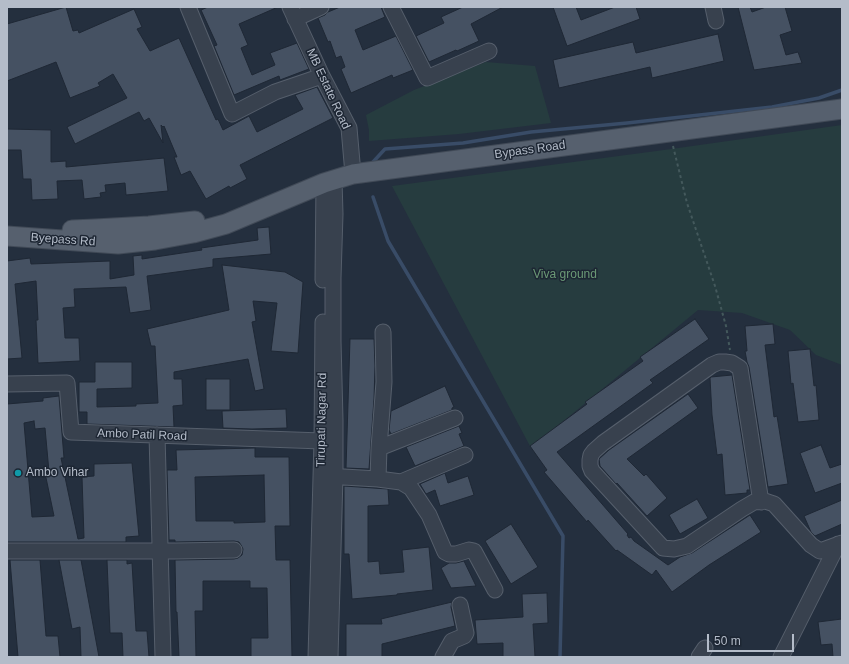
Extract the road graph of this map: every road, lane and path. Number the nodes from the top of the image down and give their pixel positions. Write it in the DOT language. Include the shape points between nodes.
graph roads {
  1 [pos="188,7"];
  2 [pos="321,7"];
  3 [pos="391,7"];
  4 [pos="293,13"];
  5 [pos="489,50"];
  6 [pos="322,76"];
  7 [pos="842,109"];
  8 [pos="669,132"];
  9 [pos="352,174"];
  10 [pos="328,182"];
  11 [pos="226,224"];
  12 [pos="7,226"];
  13 [pos="7,236"];
  14 [pos="383,332"];
  15 [pos="732,363"];
  16 [pos="7,384"];
  17 [pos="455,418"];
  18 [pos="157,435"];
  19 [pos="322,441"];
  20 [pos="379,448"];
  21 [pos="465,455"];
  22 [pos="328,476"];
  23 [pos="378,479"];
  24 [pos="401,482"];
  25 [pos="761,502"];
  26 [pos="840,544"];
  27 [pos="160,550"];
  28 [pos="234,550"];
  29 [pos="7,551"];
  30 [pos="495,590"];
  31 [pos="460,605"];
  32 [pos="163,657"];
  33 [pos="316,657"];
  34 [pos="330,657"];
  35 [pos="443,657"];
  36 [pos="780,657"];
  1 -- 6 [label="street" via="232,114 275,92"];
  2 -- 4 [label="street"];
  3 -- 5 [label="street" via="427,78"];
  4 -- 6 [label="street, MB Estate Road"];
  6 -- 9 [label="street, MB Estate Road" via="349,128"];
  7 -- 8 [label="main road, Bypass Road"];
  8 -- 9 [label="main road, Bypass Road"];
  8 -- 15 [label="path" via="687,203 715,286"];
  9 -- 10 [label="main road, Bypass Road"];
  10 -- 11 [label="main road, Bypass Road"];
  10 -- 19 [label="street, Tirupati Nagar Rd"];
  10 -- 22 [label="street" via="335,214 335,420"];
  11 -- 12 [label="main road" via="207,219 95,229 43,230"];
  11 -- 13 [label="main road, Byepass Rd" via="193,233 118,244"];
  14 -- 20 [label="street" via="384,382"];
  15 -- 25 [label="street" via="740,368"];
  15 -- 25 [label="street" via="719,362 712,365 594,451 590,466 597,477 663,548 687,546 742,509 754,502"];
  16 -- 18 [label="street, Ambo Patil Road" via="67,383 71,432"];
  17 -- 20 [label="street"];
  18 -- 19 [label="street, Ambo Patil Road"];
  18 -- 27 [label="street"];
  19 -- 22 [label="street, Tirupati Nagar Rd"];
  20 -- 23 [label="street"];
  21 -- 24 [label="street"];
  22 -- 23 [label="street"];
  22 -- 33 [label="street, Tirupati Nagar Rd"];
  22 -- 34 [label="street"];
  23 -- 24 [label="street"];
  24 -- 30 [label="street" via="411,488 429,515 445,552 456,554 474,551"];
  25 -- 26 [label="street" via="774,504 811,545 820,551"];
  26 -- 36 [label="street"];
  27 -- 28 [label="street"];
  27 -- 29 [label="street"];
  27 -- 32 [label="street"];
  31 -- 35 [label="street" via="466,633 452,641"];
}
